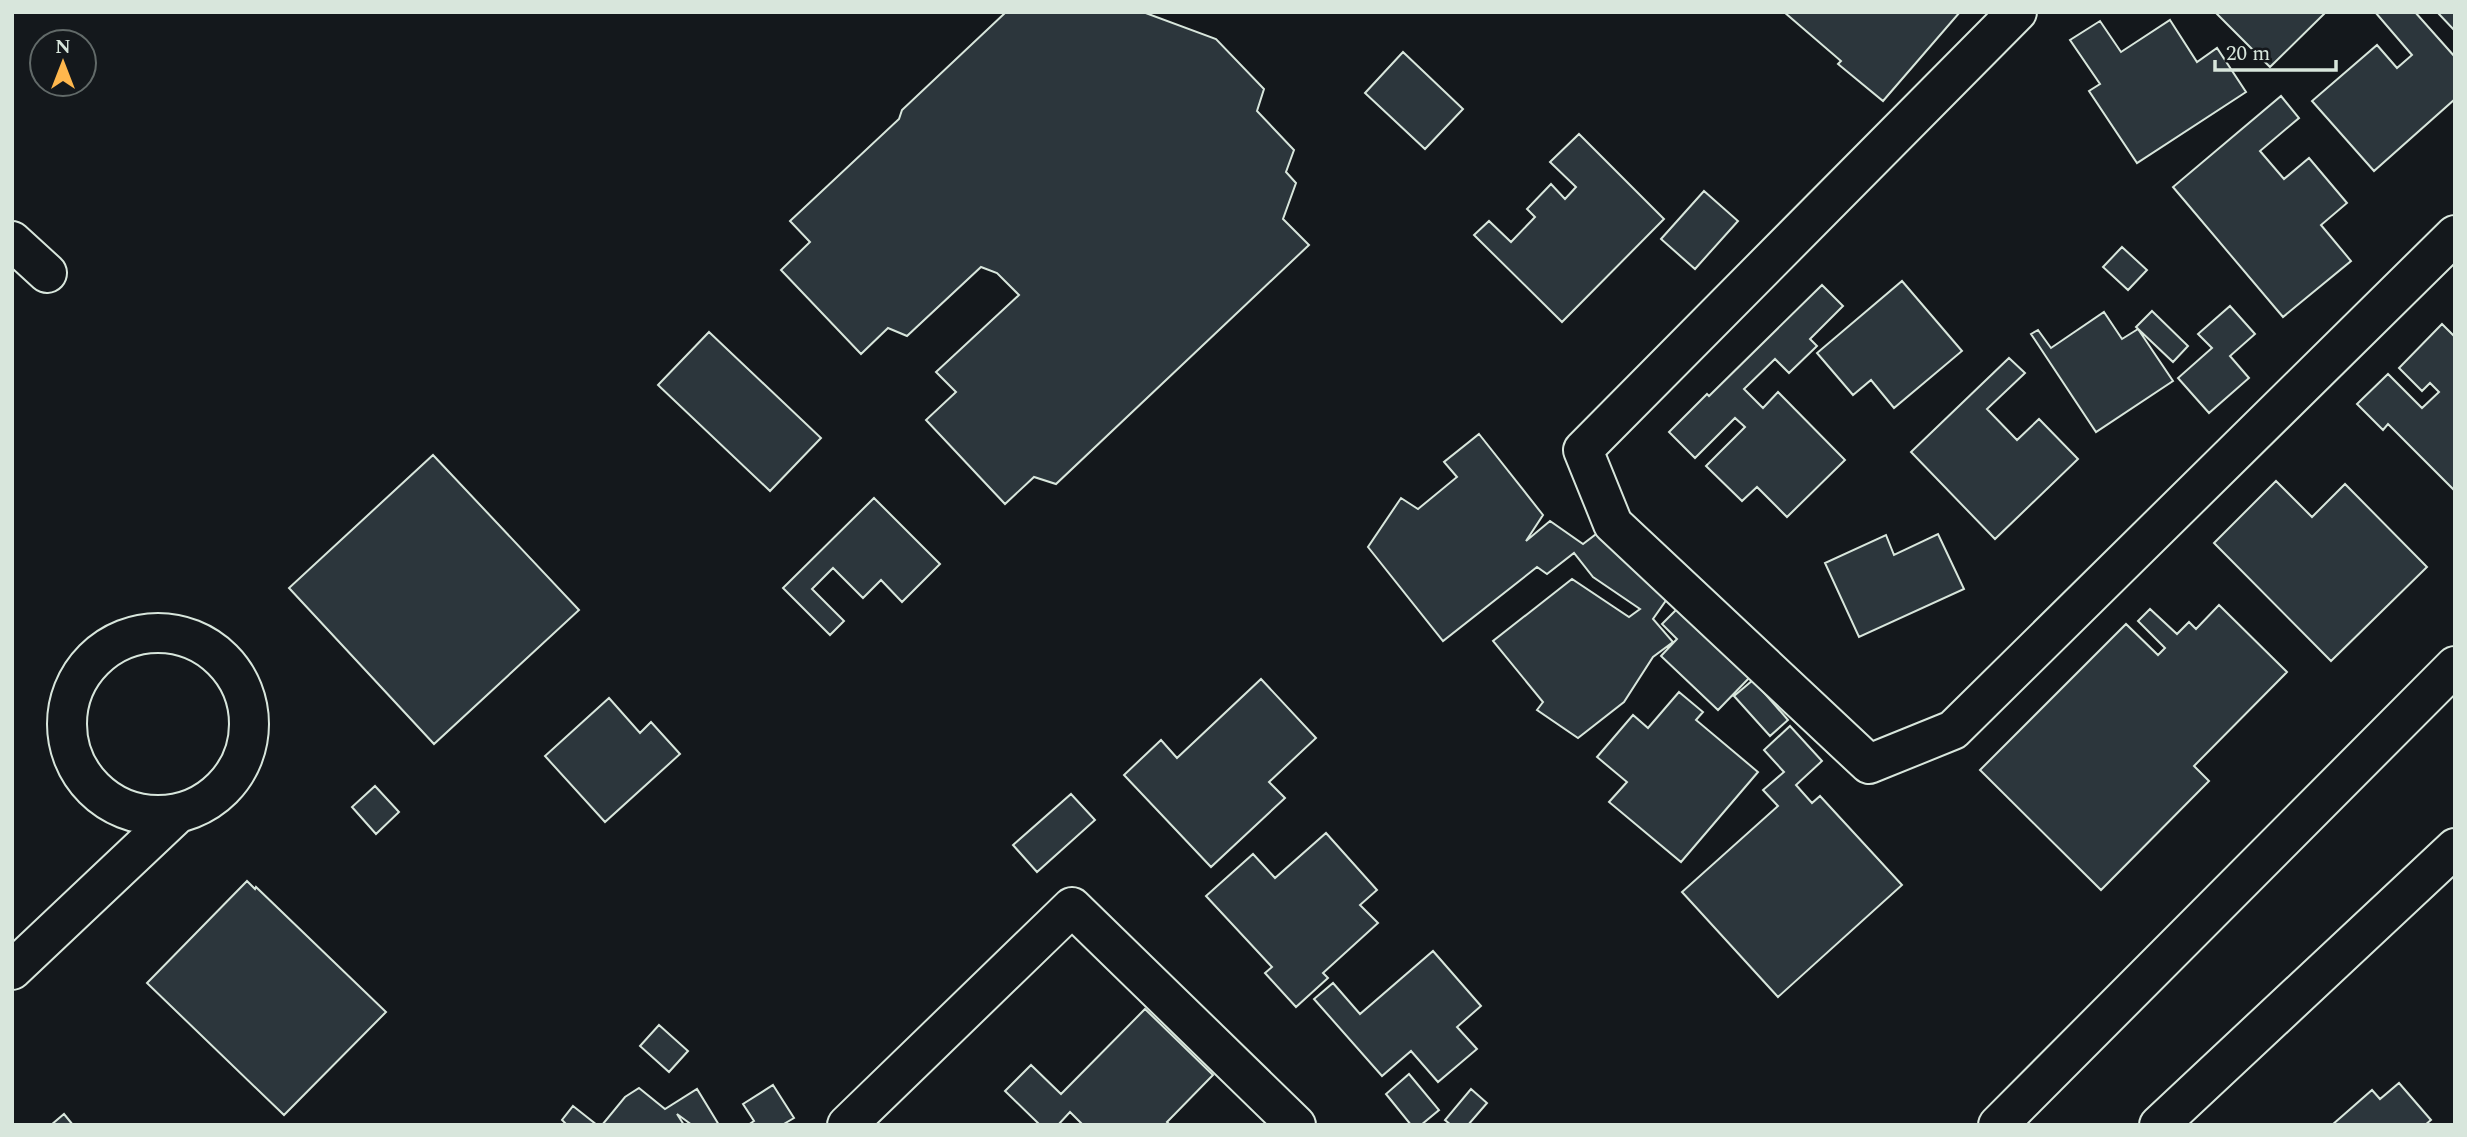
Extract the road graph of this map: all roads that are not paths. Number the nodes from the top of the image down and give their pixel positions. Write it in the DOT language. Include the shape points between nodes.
graph roads {
  1 [pos="2017,12"];
  2 [pos="2455,235"];
  3 [pos="12,241"];
  4 [pos="47,273"];
  5 [pos="2455,666"];
  6 [pos="175,816"];
  7 [pos="2455,848"];
  8 [pos="12,970"];
  9 [pos="847,1125"];
  10 [pos="1296,1125"];
  11 [pos="1998,1125"];
  12 [pos="2159,1125"];
  1 -- 2 [label="street" via="1583,450 1613,524 1869,764 1953,730"];
  3 -- 4 [label="street"];
  5 -- 11 [label="street"];
  6 -- 6 [label="street" via="224,790 249,750 249,698 237,673 181,633 118,639 79,674 66,709 66,742 79,772 113,806"];
  6 -- 8 [label="street"];
  7 -- 12 [label="street"];
  9 -- 10 [label="street" via="1072,907"];
}
